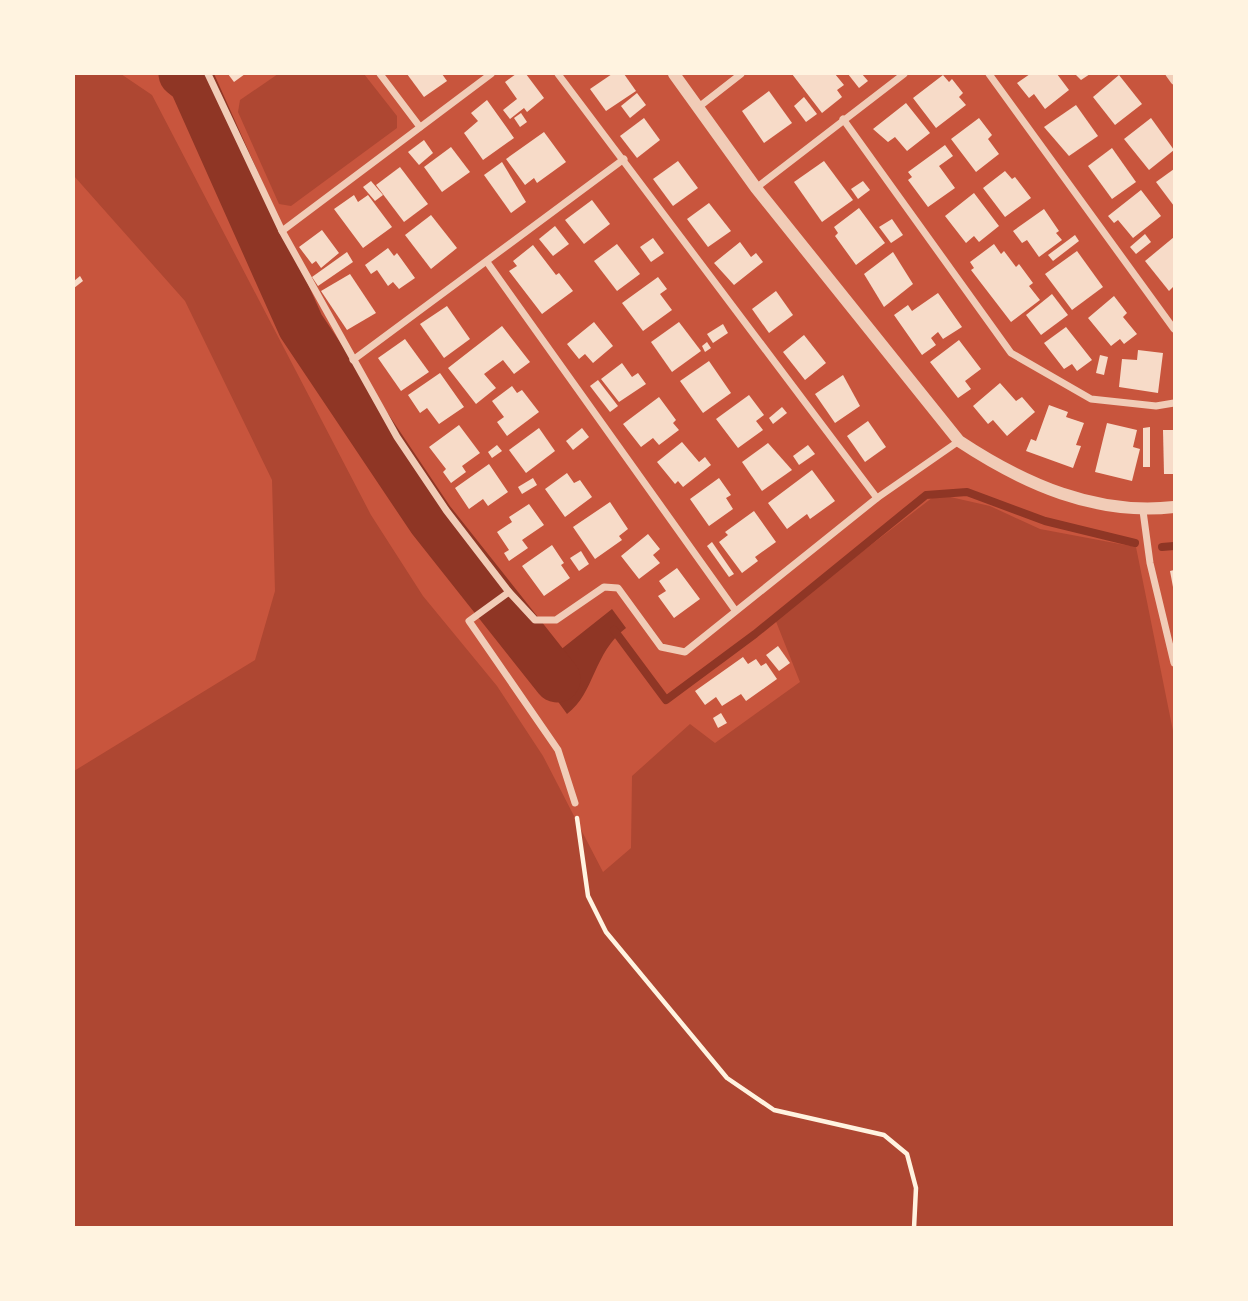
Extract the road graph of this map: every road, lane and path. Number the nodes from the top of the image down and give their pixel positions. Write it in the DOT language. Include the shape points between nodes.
graph roads {
  1 [pos="208,74"];
  2 [pos="380,74"];
  3 [pos="491,74"];
  4 [pos="558,74"];
  5 [pos="674,74"];
  6 [pos="741,74"];
  7 [pos="904,74"];
  8 [pos="989,74"];
  9 [pos="1169,74"];
  10 [pos="1174,81"];
  11 [pos="700,106"];
  12 [pos="843,119"];
  13 [pos="420,127"];
  14 [pos="624,159"];
  15 [pos="756,188"];
  16 [pos="282,231"];
  17 [pos="487,262"];
  18 [pos="1174,330"];
  19 [pos="353,360"];
  20 [pos="1174,403"];
  21 [pos="959,442"];
  22 [pos="877,498"];
  23 [pos="1174,507"];
  24 [pos="1143,511"];
  25 [pos="509,592"];
  26 [pos="735,610"];
  27 [pos="1172,646"];
  28 [pos="1174,663"];
  29 [pos="575,803"];
  30 [pos="914,1227"];
  1 -- 16 [label="street"];
  2 -- 13 [label="street"];
  3 -- 13 [label="street"];
  4 -- 14 [label="street"];
  5 -- 11 [label="street"];
  6 -- 11 [label="street"];
  7 -- 12 [label="street"];
  8 -- 18 [label="street"];
  9 -- 10 [label="street"];
  11 -- 15 [label="street"];
  12 -- 15 [label="street"];
  12 -- 20 [label="street" via="1011,353 1091,399 1156,407"];
  13 -- 16 [label="street"];
  14 -- 17 [label="street"];
  14 -- 22 [label="street"];
  15 -- 21 [label="street"];
  16 -- 19 [label="street"];
  17 -- 19 [label="street"];
  17 -- 26 [label="street"];
  19 -- 25 [label="street" via="446,510"];
  21 -- 22 [label="street"];
  21 -- 24 [label="street" via="1002,470 1064,495"];
  22 -- 26 [label="street"];
  23 -- 24 [label="street"];
  24 -- 27 [label="street" via="1150,563"];
  25 -- 26 [label="street" via="535,620 556,620 604,587 618,588 661,646 685,652"];
  25 -- 29 [label="street" via="469,621 558,750"];
  27 -- 28 [label="street"];
  29 -- 30 [label="path" via="588,896 606,932 727,1078 774,1110 884,1135 907,1154 916,1188"];
}
